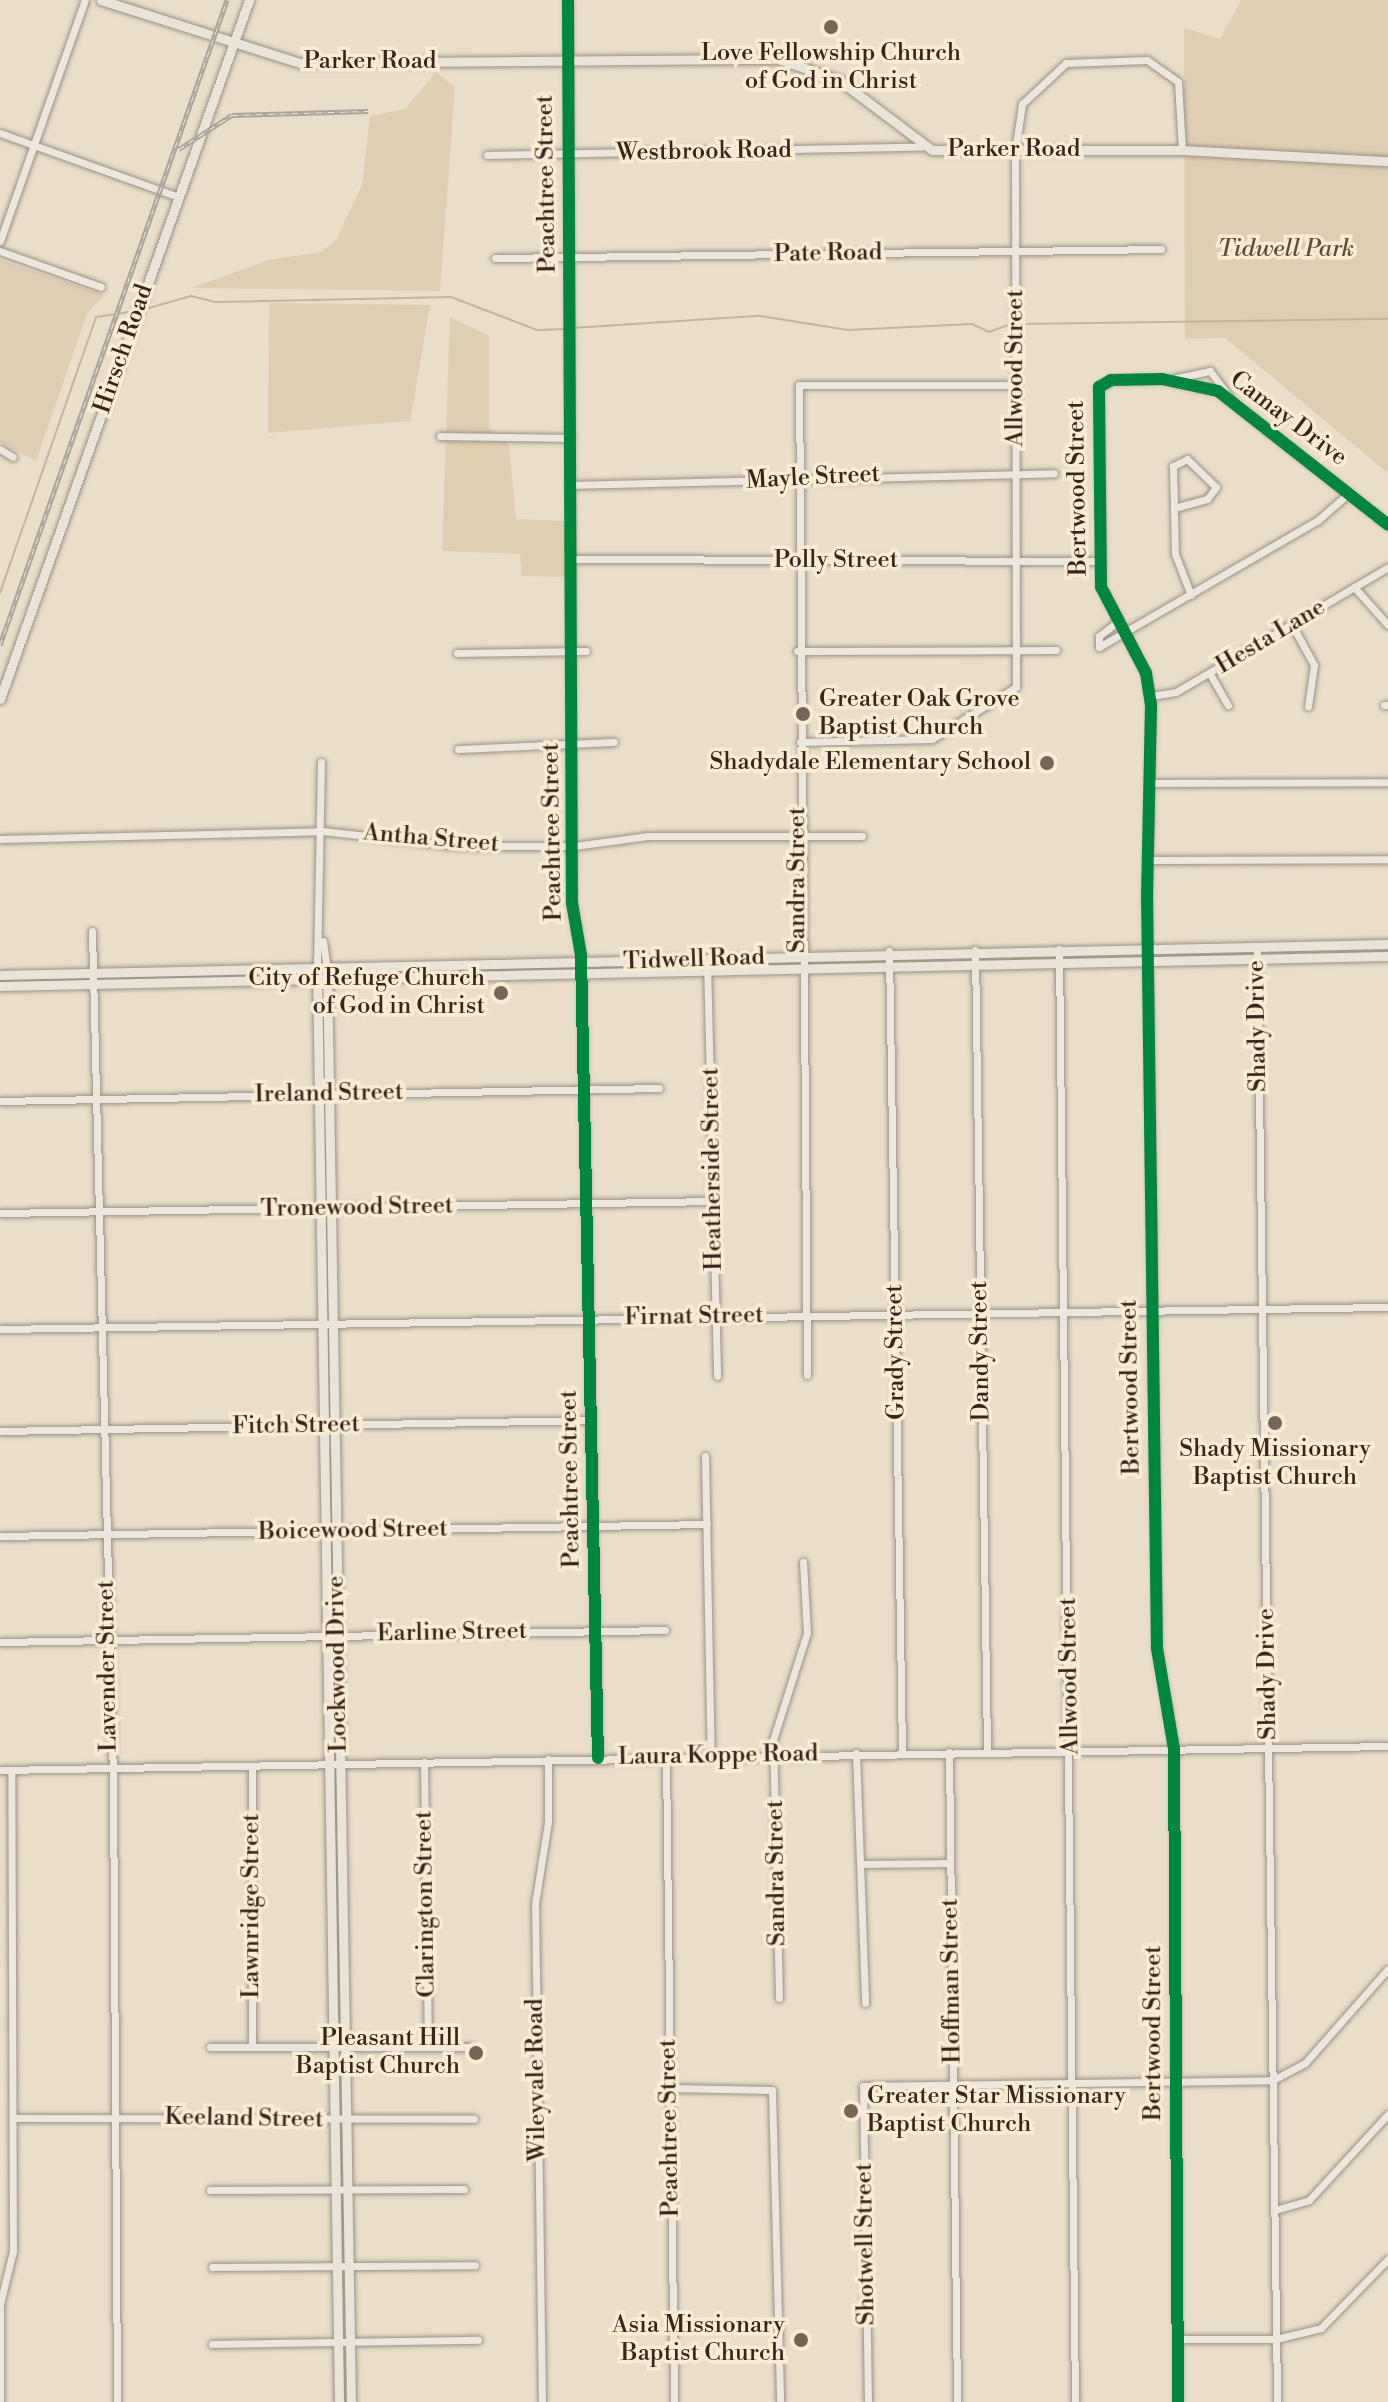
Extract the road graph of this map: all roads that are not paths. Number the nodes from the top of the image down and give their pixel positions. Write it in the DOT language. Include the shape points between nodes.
graph roads {
  1 [pos="85,0"];
  2 [pos="101,0"];
  3 [pos="249,0"];
  4 [pos="568,0"];
  5 [pos="232,46"];
  6 [pos="568,60"];
  7 [pos="0,133"];
  8 [pos="34,145"];
  9 [pos="918,148"];
  10 [pos="1182,150"];
  11 [pos="1015,151"];
  12 [pos="487,155"];
  13 [pos="569,155"];
  14 [pos="1388,161"];
  15 [pos="176,196"];
  16 [pos="0,241"];
  17 [pos="1161,249"];
  18 [pos="0,251"];
  19 [pos="1017,252"];
  20 [pos="571,256"];
  21 [pos="495,258"];
  22 [pos="101,287"];
  23 [pos="1171,380"];
  24 [pos="1101,383"];
  25 [pos="1016,385"];
  26 [pos="1229,396"];
  27 [pos="440,436"];
  28 [pos="571,438"];
  29 [pos="0,449"];
  30 [pos="13,457"];
  31 [pos="1017,473"];
  32 [pos="1054,473"];
  33 [pos="797,476"];
  34 [pos="572,485"];
  35 [pos="1349,493"];
  36 [pos="1174,508"];
  37 [pos="1388,525"];
  38 [pos="572,559"];
  39 [pos="797,561"];
  40 [pos="1100,561"];
  41 [pos="1017,562"];
  42 [pos="1388,567"];
  43 [pos="1354,587"];
  44 [pos="1191,595"];
  45 [pos="1117,622"];
  46 [pos="1292,625"];
  47 [pos="1388,625"];
  48 [pos="1125,636"];
  49 [pos="1018,650"];
  50 [pos="1056,650"];
  51 [pos="586,651"];
  52 [pos="797,651"];
  53 [pos="574,652"];
  54 [pos="457,653"];
  55 [pos="1210,674"];
  56 [pos="1151,696"];
  57 [pos="0,699"];
  58 [pos="1228,705"];
  59 [pos="1308,707"];
  60 [pos="614,742"];
  61 [pos="800,742"];
  62 [pos="574,745"];
  63 [pos="458,749"];
  64 [pos="321,762"];
  65 [pos="1388,782"];
  66 [pos="1150,783"];
  67 [pos="322,831"];
  68 [pos="797,835"];
  69 [pos="862,836"];
  70 [pos="0,839"];
  71 [pos="574,846"];
  72 [pos="1388,859"];
  73 [pos="1152,860"];
  74 [pos="92,931"];
  75 [pos="1388,944"];
  76 [pos="975,950"];
  77 [pos="889,951"];
  78 [pos="1258,951"];
  79 [pos="1148,953"];
  80 [pos="1059,955"];
  81 [pos="799,956"];
  82 [pos="1388,956"];
  83 [pos="975,962"];
  84 [pos="889,963"];
  85 [pos="581,965"];
  86 [pos="707,966"];
  87 [pos="444,967"];
  88 [pos="799,967"];
  89 [pos="322,969"];
  90 [pos="94,973"];
  91 [pos="0,975"];
  92 [pos="209,976"];
  93 [pos="581,976"];
  94 [pos="16,980"];
  95 [pos="323,980"];
  96 [pos="444,980"];
  97 [pos="95,984"];
  98 [pos="0,986"];
  99 [pos="659,1088"];
  100 [pos="585,1089"];
  101 [pos="331,1093"];
  102 [pos="318,1094"];
  103 [pos="96,1098"];
  104 [pos="0,1101"];
  105 [pos="713,1201"];
  106 [pos="588,1203"];
  107 [pos="331,1208"];
  108 [pos="320,1209"];
  109 [pos="98,1212"];
  110 [pos="0,1213"];
  111 [pos="1388,1307"];
  112 [pos="1262,1308"];
  113 [pos="1152,1310"];
  114 [pos="1066,1311"];
  115 [pos="981,1312"];
  116 [pos="896,1314"];
  117 [pos="805,1315"];
  118 [pos="716,1317"];
  119 [pos="590,1319"];
  120 [pos="327,1324"];
  121 [pos="102,1326"];
  122 [pos="0,1329"];
  123 [pos="807,1375"];
  124 [pos="717,1376"];
  125 [pos="591,1420"];
  126 [pos="323,1426"];
  127 [pos="335,1426"];
  128 [pos="103,1429"];
  129 [pos="0,1431"];
  130 [pos="705,1456"];
  131 [pos="707,1524"];
  132 [pos="594,1526"];
  133 [pos="331,1532"];
  134 [pos="105,1534"];
  135 [pos="0,1536"];
  136 [pos="803,1562"];
  137 [pos="665,1630"];
  138 [pos="595,1631"];
  139 [pos="333,1636"];
  140 [pos="108,1640"];
  141 [pos="0,1642"];
  142 [pos="1388,1746"];
  143 [pos="1269,1747"];
  144 [pos="1071,1749"];
  145 [pos="1174,1749"];
  146 [pos="987,1751"];
  147 [pos="949,1752"];
  148 [pos="856,1753"];
  149 [pos="902,1753"];
  150 [pos="775,1755"];
  151 [pos="711,1756"];
  152 [pos="666,1757"];
  153 [pos="598,1758"];
  154 [pos="548,1759"];
  155 [pos="424,1762"];
  156 [pos="335,1763"];
  157 [pos="252,1766"];
  158 [pos="110,1768"];
  159 [pos="0,1770"];
  160 [pos="11,1770"];
  161 [pos="950,1863"];
  162 [pos="863,1864"];
  163 [pos="1388,1969"];
  164 [pos="779,1998"];
  165 [pos="865,2003"];
  166 [pos="252,2046"];
  167 [pos="428,2046"];
  168 [pos="210,2047"];
  169 [pos="471,2047"];
  170 [pos="334,2048"];
  171 [pos="346,2048"];
  172 [pos="1273,2080"];
  173 [pos="1176,2083"];
  174 [pos="1074,2084"];
  175 [pos="953,2085"];
  176 [pos="670,2088"];
  177 [pos="1388,2114"];
  178 [pos="115,2117"];
  179 [pos="13,2118"];
  180 [pos="474,2119"];
  181 [pos="335,2120"];
  182 [pos="347,2120"];
  183 [pos="464,2189"];
  184 [pos="210,2190"];
  185 [pos="337,2190"];
  186 [pos="349,2190"];
  187 [pos="1275,2210"];
  188 [pos="1388,2259"];
  189 [pos="475,2265"];
  190 [pos="212,2267"];
  191 [pos="338,2267"];
  192 [pos="350,2267"];
  193 [pos="1178,2339"];
  194 [pos="1276,2339"];
  195 [pos="478,2340"];
  196 [pos="339,2343"];
  197 [pos="351,2343"];
  198 [pos="212,2344"];
  199 [pos="0,2402"];
  200 [pos="117,2402"];
  201 [pos="339,2402"];
  202 [pos="351,2402"];
  203 [pos="542,2402"];
  204 [pos="674,2402"];
  205 [pos="780,2402"];
  206 [pos="868,2402"];
  207 [pos="957,2402"];
  208 [pos="1075,2402"];
  209 [pos="1178,2402"];
  210 [pos="1277,2402"];
  1 -- 8 [label="street"];
  2 -- 5 [label="main road, Parker Road"];
  3 -- 5 [label="main road, Hirsch Road"];
  4 -- 6 [label="street, Peachtree Street"];
  5 -- 6 [label="main road, Parker Road" via="300,63"];
  5 -- 15 [label="main road, Hirsch Road"];
  6 -- 9 [label="main road, Parker Road" via="778,59 812,67"];
  6 -- 13 [label="street, Peachtree Street"];
  7 -- 8 [label="street"];
  8 -- 15 [label="street"];
  8 -- 16 [label="street"];
  9 -- 11 [label="main road, Parker Road"];
  9 -- 13 [label="street, Westbrook Road"];
  10 -- 11 [label="main road, Parker Road"];
  10 -- 11 [label="street, Allwood Street" via="1180,90 1169,71 1137,57 1066,63 1022,104"];
  10 -- 14 [label="main road, Parker Road"];
  11 -- 19 [label="street, Allwood Street"];
  12 -- 13 [label="street, Westbrook Road"];
  13 -- 20 [label="street, Peachtree Street"];
  15 -- 57 [label="main road, Hirsch Road"];
  17 -- 19 [label="street, Pate Road"];
  18 -- 22 [label="street"];
  19 -- 20 [label="street, Pate Road"];
  19 -- 25 [label="street, Allwood Street"];
  20 -- 21 [label="street, Pate Road"];
  20 -- 28 [label="street, Peachtree Street"];
  23 -- 24 [label="street, Camay Drive"];
  23 -- 26 [label="street, Camay Drive"];
  23 -- 26 [label="street, Camay Drive" via="1210,371"];
  24 -- 40 [label="street, Bertwood Street"];
  25 -- 31 [label="street, Allwood Street"];
  25 -- 33 [label="street, Sandra Street" via="799,385"];
  26 -- 35 [label="street, Camay Drive"];
  27 -- 28 [label="street"];
  28 -- 34 [label="street, Peachtree Street"];
  29 -- 30 [label="street"];
  31 -- 32 [label="street, Mayle Street"];
  31 -- 33 [label="street, Mayle Street"];
  31 -- 41 [label="street, Allwood Street"];
  33 -- 34 [label="street, Mayle Street"];
  33 -- 39 [label="street, Sandra Street"];
  34 -- 38 [label="street, Peachtree Street"];
  35 -- 37 [label="street, Camay Drive"];
  35 -- 44 [label="street" via="1333,511"];
  36 -- 36 [label="street" via="1174,462 1187,459 1216,487 1207,499"];
  36 -- 44 [label="street" via="1176,564"];
  38 -- 39 [label="street, Polly Street"];
  38 -- 53 [label="street, Peachtree Street"];
  39 -- 41 [label="street, Polly Street"];
  39 -- 52 [label="street, Sandra Street"];
  40 -- 41 [label="street, Polly Street"];
  40 -- 45 [label="street, Bertwood Street" via="1101,587"];
  41 -- 49 [label="street, Allwood Street"];
  42 -- 43 [label="street, Hesta Lane"];
  43 -- 46 [label="street, Hesta Lane"];
  43 -- 47 [label="street"];
  44 -- 48 [label="street"];
  45 -- 48 [label="street, Bertwood Street"];
  45 -- 48 [label="street" via="1097,644 1103,648"];
  46 -- 55 [label="street, Hesta Lane"];
  46 -- 59 [label="street" via="1314,665"];
  48 -- 56 [label="street, Bertwood Street"];
  49 -- 50 [label="street"];
  49 -- 52 [label="street"];
  49 -- 61 [label="street, Allwood Street" via="1013,692 932,739"];
  51 -- 53 [label="street"];
  52 -- 61 [label="street, Sandra Street"];
  53 -- 54 [label="street"];
  53 -- 62 [label="street, Peachtree Street"];
  55 -- 56 [label="street, Hesta Lane"];
  55 -- 58 [label="street"];
  56 -- 66 [label="street, Bertwood Street"];
  60 -- 62 [label="street"];
  61 -- 68 [label="street, Sandra Street"];
  62 -- 63 [label="street"];
  62 -- 71 [label="street, Peachtree Street"];
  64 -- 67 [label="street, Lockwood Drive"];
  65 -- 66 [label="street"];
  66 -- 73 [label="street, Bertwood Street"];
  67 -- 70 [label="street, Antha Street"];
  67 -- 71 [label="street, Antha Street" via="458,846"];
  67 -- 89 [label="street, Lockwood Drive"];
  68 -- 69 [label="street, Antha Street"];
  68 -- 71 [label="street, Antha Street" via="648,836"];
  68 -- 81 [label="street, Sandra Street"];
  71 -- 85 [label="street, Peachtree Street"];
  72 -- 73 [label="street"];
  73 -- 79 [label="street, Bertwood Street"];
  74 -- 90 [label="street, Lavender Street"];
  75 -- 78 [label="main road, Tidwell Road"];
  76 -- 77 [label="main road, Tidwell Road"];
  76 -- 80 [label="main road, Tidwell Road"];
  76 -- 83 [label="street, Dandy Street"];
  77 -- 81 [label="main road, Tidwell Road"];
  77 -- 84 [label="street, Grady Street"];
  78 -- 79 [label="main road, Tidwell Road"];
  78 -- 82 [label="main road, Tidwell Road"];
  78 -- 112 [label="street, Shady Drive"];
  79 -- 80 [label="main road, Tidwell Road"];
  79 -- 113 [label="street, Bertwood Street"];
  80 -- 83 [label="main road, Tidwell Road"];
  80 -- 114 [label="street, Allwood Street"];
  81 -- 86 [label="main road, Tidwell Road"];
  81 -- 88 [label="street, Sandra Street"];
  83 -- 84 [label="main road, Tidwell Road"];
  83 -- 115 [label="street, Dandy Street"];
  84 -- 88 [label="main road, Tidwell Road"];
  84 -- 116 [label="street, Grady Street"];
  85 -- 86 [label="main road, Tidwell Road"];
  85 -- 87 [label="main road, Tidwell Road"];
  85 -- 93 [label="street, Peachtree Street"];
  86 -- 88 [label="main road, Tidwell Road"];
  86 -- 93 [label="main road, Tidwell Road"];
  86 -- 105 [label="street, Heatherside Street"];
  87 -- 89 [label="main road, Tidwell Road"];
  87 -- 96 [label="main road"];
  88 -- 117 [label="street, Sandra Street"];
  89 -- 92 [label="main road, Tidwell Road"];
  89 -- 95 [label="main road, Lockwood Drive"];
  90 -- 92 [label="main road, Tidwell Road"];
  90 -- 94 [label="main road, Tidwell Road"];
  90 -- 97 [label="street, Lavender Street"];
  91 -- 94 [label="main road, Tidwell Road"];
  92 -- 95 [label="main road, Tidwell Road"];
  92 -- 97 [label="main road, Tidwell Road"];
  93 -- 96 [label="main road, Tidwell Road"];
  93 -- 100 [label="street, Peachtree Street"];
  94 -- 97 [label="main road, Tidwell Road"];
  94 -- 98 [label="main road, Tidwell Road"];
  95 -- 96 [label="main road, Tidwell Road"];
  95 -- 101 [label="main road, Lockwood Drive"];
  95 -- 102 [label="main road, Lockwood Drive"];
  97 -- 103 [label="street, Lavender Street"];
  99 -- 100 [label="street, Ireland Street"];
  100 -- 101 [label="street, Ireland Street"];
  100 -- 106 [label="street, Peachtree Street"];
  101 -- 102 [label="street, Ireland Street"];
  101 -- 107 [label="main road, Lockwood Drive"];
  102 -- 103 [label="street, Ireland Street"];
  102 -- 108 [label="main road, Lockwood Drive"];
  103 -- 104 [label="street, Ireland Street"];
  103 -- 109 [label="street, Lavender Street"];
  105 -- 106 [label="street, Tronewood Street"];
  105 -- 118 [label="street, Heatherside Street"];
  106 -- 107 [label="street, Tronewood Street"];
  106 -- 119 [label="street, Peachtree Street"];
  107 -- 108 [label="street, Tronewood Street"];
  107 -- 120 [label="main road, Lockwood Drive"];
  108 -- 109 [label="street, Tronewood Street"];
  108 -- 120 [label="main road, Lockwood Drive"];
  109 -- 110 [label="street, Tronewood Street"];
  109 -- 121 [label="street, Lavender Street"];
  111 -- 112 [label="street, Firnat Street"];
  112 -- 113 [label="street, Firnat Street"];
  112 -- 143 [label="street, Shady Drive"];
  113 -- 114 [label="street, Firnat Street"];
  113 -- 145 [label="street, Bertwood Street" via="1157,1648"];
  114 -- 115 [label="street, Firnat Street"];
  114 -- 144 [label="street, Allwood Street"];
  115 -- 116 [label="street, Firnat Street"];
  115 -- 146 [label="street, Dandy Street"];
  116 -- 117 [label="street, Firnat Street"];
  116 -- 149 [label="street, Grady Street"];
  117 -- 118 [label="street, Firnat Street"];
  117 -- 123 [label="street, Sandra Street"];
  118 -- 119 [label="street, Firnat Street"];
  118 -- 124 [label="street, Heatherside Street"];
  119 -- 120 [label="street, Firnat Street"];
  119 -- 125 [label="street, Peachtree Street"];
  120 -- 121 [label="street, Firnat Street"];
  120 -- 126 [label="main road, Lockwood Drive"];
  120 -- 127 [label="main road, Lockwood Drive"];
  121 -- 122 [label="street, Firnat Street"];
  121 -- 128 [label="street, Lavender Street"];
  125 -- 127 [label="street, Fitch Street"];
  125 -- 132 [label="street, Peachtree Street"];
  126 -- 127 [label="street, Fitch Street"];
  126 -- 128 [label="street, Fitch Street"];
  126 -- 133 [label="main road, Lockwood Drive"];
  127 -- 133 [label="main road, Lockwood Drive"];
  128 -- 129 [label="street, Fitch Street"];
  128 -- 134 [label="street, Lavender Street"];
  130 -- 131 [label="street"];
  131 -- 132 [label="street, Boicewood Street"];
  131 -- 151 [label="street"];
  132 -- 133 [label="street, Boicewood Street"];
  132 -- 138 [label="street, Peachtree Street"];
  133 -- 134 [label="street, Boicewood Street"];
  133 -- 139 [label="main road, Lockwood Drive"];
  134 -- 135 [label="street, Boicewood Street"];
  134 -- 140 [label="street, Lavender Street"];
  136 -- 150 [label="street, Sandra Street" via="807,1633 778,1714"];
  137 -- 138 [label="street, Earline Street"];
  138 -- 139 [label="street, Earline Street"];
  138 -- 153 [label="street, Peachtree Street"];
  139 -- 140 [label="street, Earline Street"];
  139 -- 156 [label="main road, Lockwood Drive"];
  140 -- 141 [label="street, Earline Street"];
  140 -- 158 [label="street, Lavender Street"];
  142 -- 143 [label="street, Laura Koppe Road"];
  143 -- 145 [label="street, Laura Koppe Road"];
  143 -- 172 [label="street, Shady Drive"];
  144 -- 145 [label="street, Laura Koppe Road"];
  144 -- 146 [label="street, Laura Koppe Road"];
  144 -- 174 [label="street, Allwood Street"];
  145 -- 173 [label="street, Bertwood Street"];
  146 -- 147 [label="street, Laura Koppe Road"];
  147 -- 149 [label="street, Laura Koppe Road"];
  147 -- 161 [label="street, Hoffman Street"];
  148 -- 149 [label="street, Laura Koppe Road"];
  148 -- 150 [label="street, Laura Koppe Road"];
  148 -- 162 [label="street"];
  150 -- 151 [label="street, Laura Koppe Road"];
  150 -- 164 [label="street, Sandra Street"];
  151 -- 152 [label="street, Laura Koppe Road"];
  152 -- 153 [label="street, Laura Koppe Road"];
  152 -- 176 [label="street, Peachtree Street"];
  153 -- 154 [label="street, Laura Koppe Road"];
  154 -- 155 [label="street, Laura Koppe Road"];
  154 -- 203 [label="street, Wileyvale Road" via="548,1822 535,1904"];
  155 -- 156 [label="street, Laura Koppe Road"];
  155 -- 167 [label="street, Clarington Street"];
  156 -- 157 [label="street, Laura Koppe Road"];
  156 -- 170 [label="main road, Lockwood Drive"];
  156 -- 171 [label="main road, Lockwood Drive"];
  157 -- 158 [label="street, Laura Koppe Road"];
  157 -- 166 [label="street, Lawnridge Street"];
  158 -- 160 [label="street, Laura Koppe Road"];
  158 -- 178 [label="street, Lavender Street"];
  159 -- 160 [label="street, Laura Koppe Road"];
  160 -- 179 [label="street"];
  161 -- 162 [label="street"];
  161 -- 175 [label="street, Hoffman Street"];
  162 -- 165 [label="street"];
  163 -- 172 [label="street" via="1305,2063"];
  166 -- 168 [label="street"];
  166 -- 170 [label="street"];
  167 -- 169 [label="street"];
  167 -- 171 [label="street"];
  170 -- 171 [label="street"];
  170 -- 181 [label="main road, Lockwood Drive"];
  171 -- 182 [label="main road, Lockwood Drive"];
  172 -- 173 [label="street"];
  172 -- 187 [label="street, Shady Drive"];
  173 -- 174 [label="street"];
  173 -- 193 [label="street, Bertwood Street"];
  174 -- 175 [label="street"];
  174 -- 208 [label="street, Allwood Street"];
  175 -- 206 [label="street, Shotwell Street" via="863,2086"];
  175 -- 207 [label="street, Hoffman Street"];
  176 -- 204 [label="street, Peachtree Street"];
  176 -- 205 [label="street" via="772,2090"];
  177 -- 187 [label="street" via="1309,2200"];
  178 -- 179 [label="street, Keeland Street"];
  178 -- 181 [label="street, Keeland Street"];
  178 -- 200 [label="street, Lavender Street"];
  179 -- 199 [label="street"];
  180 -- 182 [label="street, Keeland Street"];
  181 -- 182 [label="street, Keeland Street"];
  181 -- 185 [label="main road, Lockwood Drive"];
  182 -- 186 [label="main road, Lockwood Drive"];
  183 -- 186 [label="street"];
  184 -- 185 [label="street"];
  185 -- 186 [label="street"];
  185 -- 191 [label="main road, Lockwood Drive"];
  186 -- 192 [label="main road, Lockwood Drive"];
  187 -- 194 [label="street, Shady Drive"];
  188 -- 194 [label="street" via="1321,2328"];
  189 -- 192 [label="street"];
  190 -- 191 [label="street"];
  191 -- 192 [label="street"];
  191 -- 196 [label="main road, Lockwood Drive"];
  192 -- 197 [label="main road, Lockwood Drive"];
  193 -- 194 [label="street"];
  193 -- 209 [label="street, Bertwood Street"];
  194 -- 210 [label="street, Shady Drive"];
  195 -- 197 [label="street"];
  196 -- 197 [label="street"];
  196 -- 198 [label="street"];
  196 -- 201 [label="main road, Lockwood Drive"];
  197 -- 202 [label="main road, Lockwood Drive"];
}
